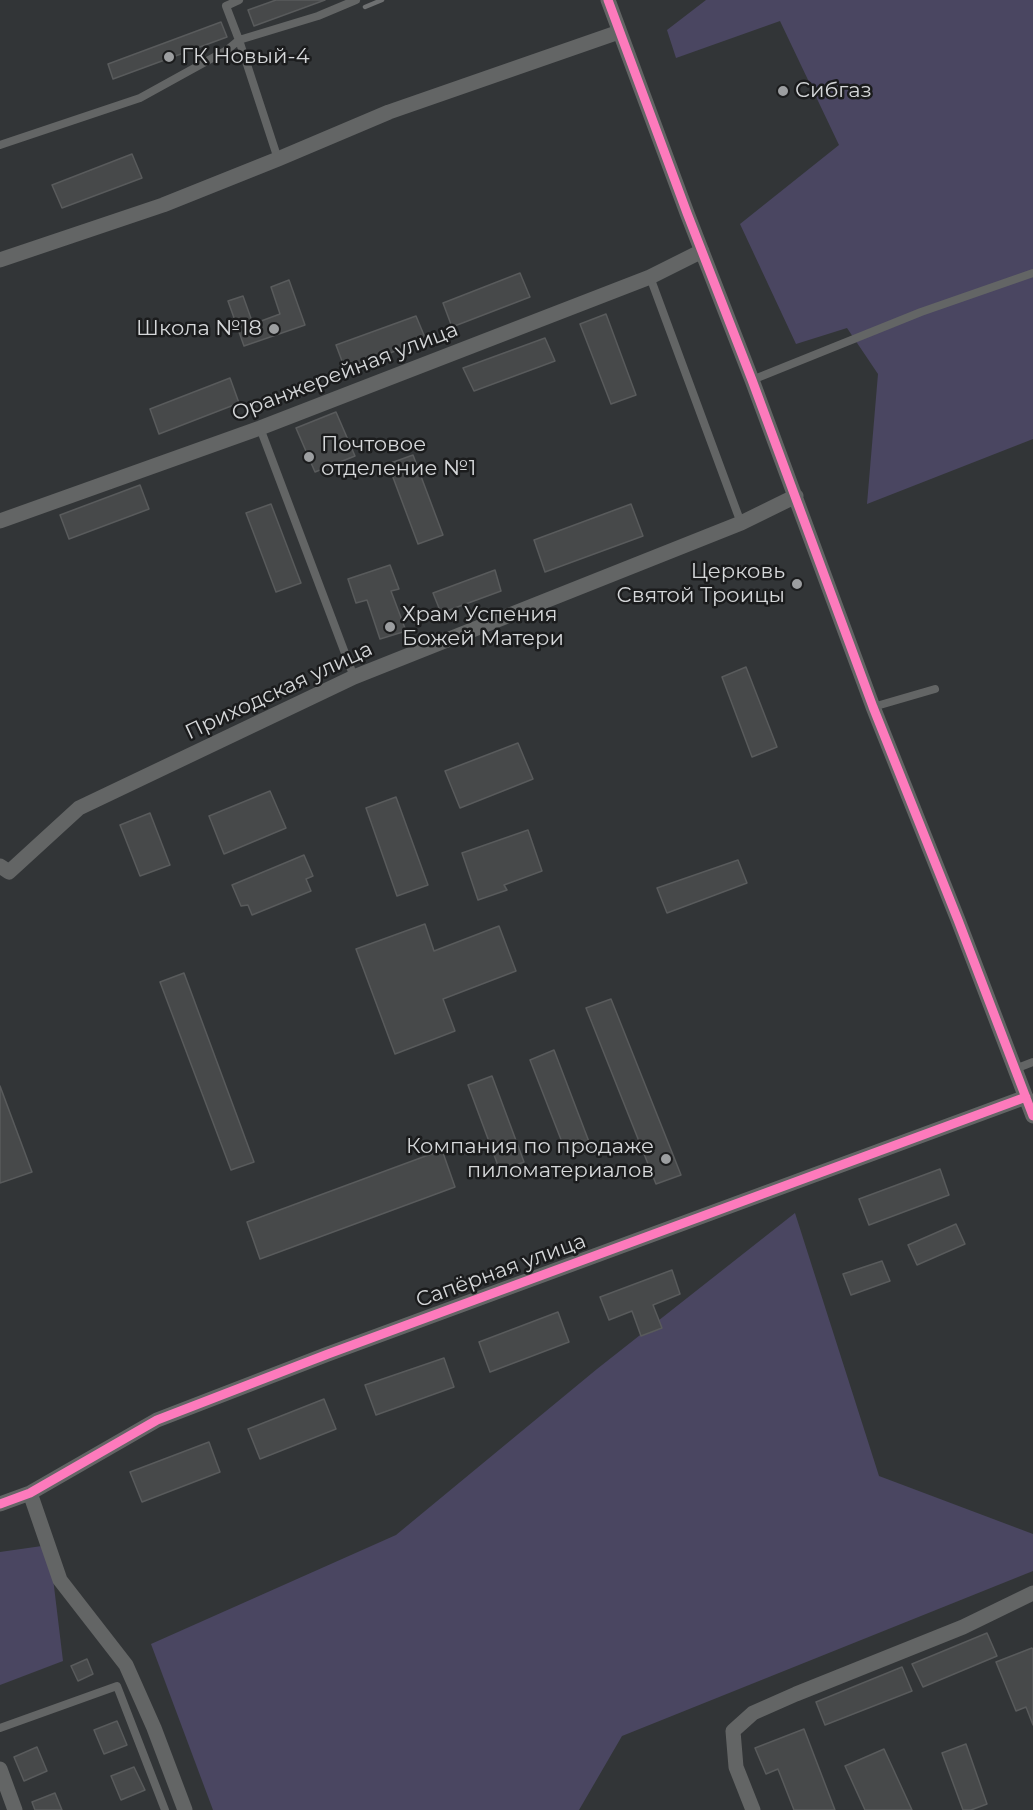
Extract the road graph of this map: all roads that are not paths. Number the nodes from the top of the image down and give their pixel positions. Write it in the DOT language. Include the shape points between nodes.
graph roads {
  1 [pos="239,0"];
  2 [pos="356,0"];
  3 [pos="608,0"];
  4 [pos="619,32"];
  5 [pos="239,40"];
  6 [pos="0,145"];
  7 [pos="278,159"];
  8 [pos="702,251"];
  9 [pos="0,260"];
  10 [pos="1033,273"];
  11 [pos="650,277"];
  12 [pos="752,380"];
  13 [pos="260,428"];
  14 [pos="796,496"];
  15 [pos="0,521"];
  16 [pos="741,523"];
  17 [pos="354,677"];
  18 [pos="935,689"];
  19 [pos="873,707"];
  20 [pos="0,866"];
  21 [pos="1033,1062"];
  22 [pos="1015,1069"];
  23 [pos="1026,1097"];
  24 [pos="1033,1116"];
  25 [pos="30,1493"];
  26 [pos="0,1504"];
  27 [pos="1033,1593"];
  28 [pos="0,1728"];
  29 [pos="0,1769"];
  30 [pos="15,1810"];
  31 [pos="165,1810"];
  32 [pos="185,1810"];
  33 [pos="753,1810"];
  1 -- 5 [label="lane" via="226,6"];
  2 -- 5 [label="lane"];
  3 -- 4 [label="street"];
  4 -- 7 [label="street" via="389,111"];
  4 -- 8 [label="street"];
  5 -- 6 [label="lane" via="140,98"];
  5 -- 7 [label="lane"];
  7 -- 9 [label="street" via="163,205"];
  8 -- 11 [label="street, Оранжерейная улица"];
  8 -- 12 [label="street"];
  10 -- 12 [label="lane" via="921,312"];
  11 -- 13 [label="street, Оранжерейная улица"];
  11 -- 16 [label="lane"];
  12 -- 14 [label="street"];
  13 -- 15 [label="street, Оранжерейная улица"];
  13 -- 17 [label="lane"];
  14 -- 16 [label="street, Приходская улица"];
  14 -- 19 [label="street"];
  16 -- 17 [label="street, Приходская улица"];
  17 -- 20 [label="street, Приходская улица" via="79,808 9,872"];
  18 -- 19 [label="lane"];
  19 -- 22 [label="street"];
  21 -- 22 [label="lane"];
  22 -- 23 [label="street"];
  23 -- 24 [label="street"];
  23 -- 25 [label="street, Сапёрная улица" via="157,1420"];
  25 -- 26 [label="street, Сапёрная улица"];
  25 -- 32 [label="street" via="60,1580 126,1665"];
  27 -- 33 [label="street" via="963,1627 753,1713 733,1731 736,1767"];
  28 -- 31 [label="lane" via="117,1686"];
  29 -- 30 [label="street"];
}
